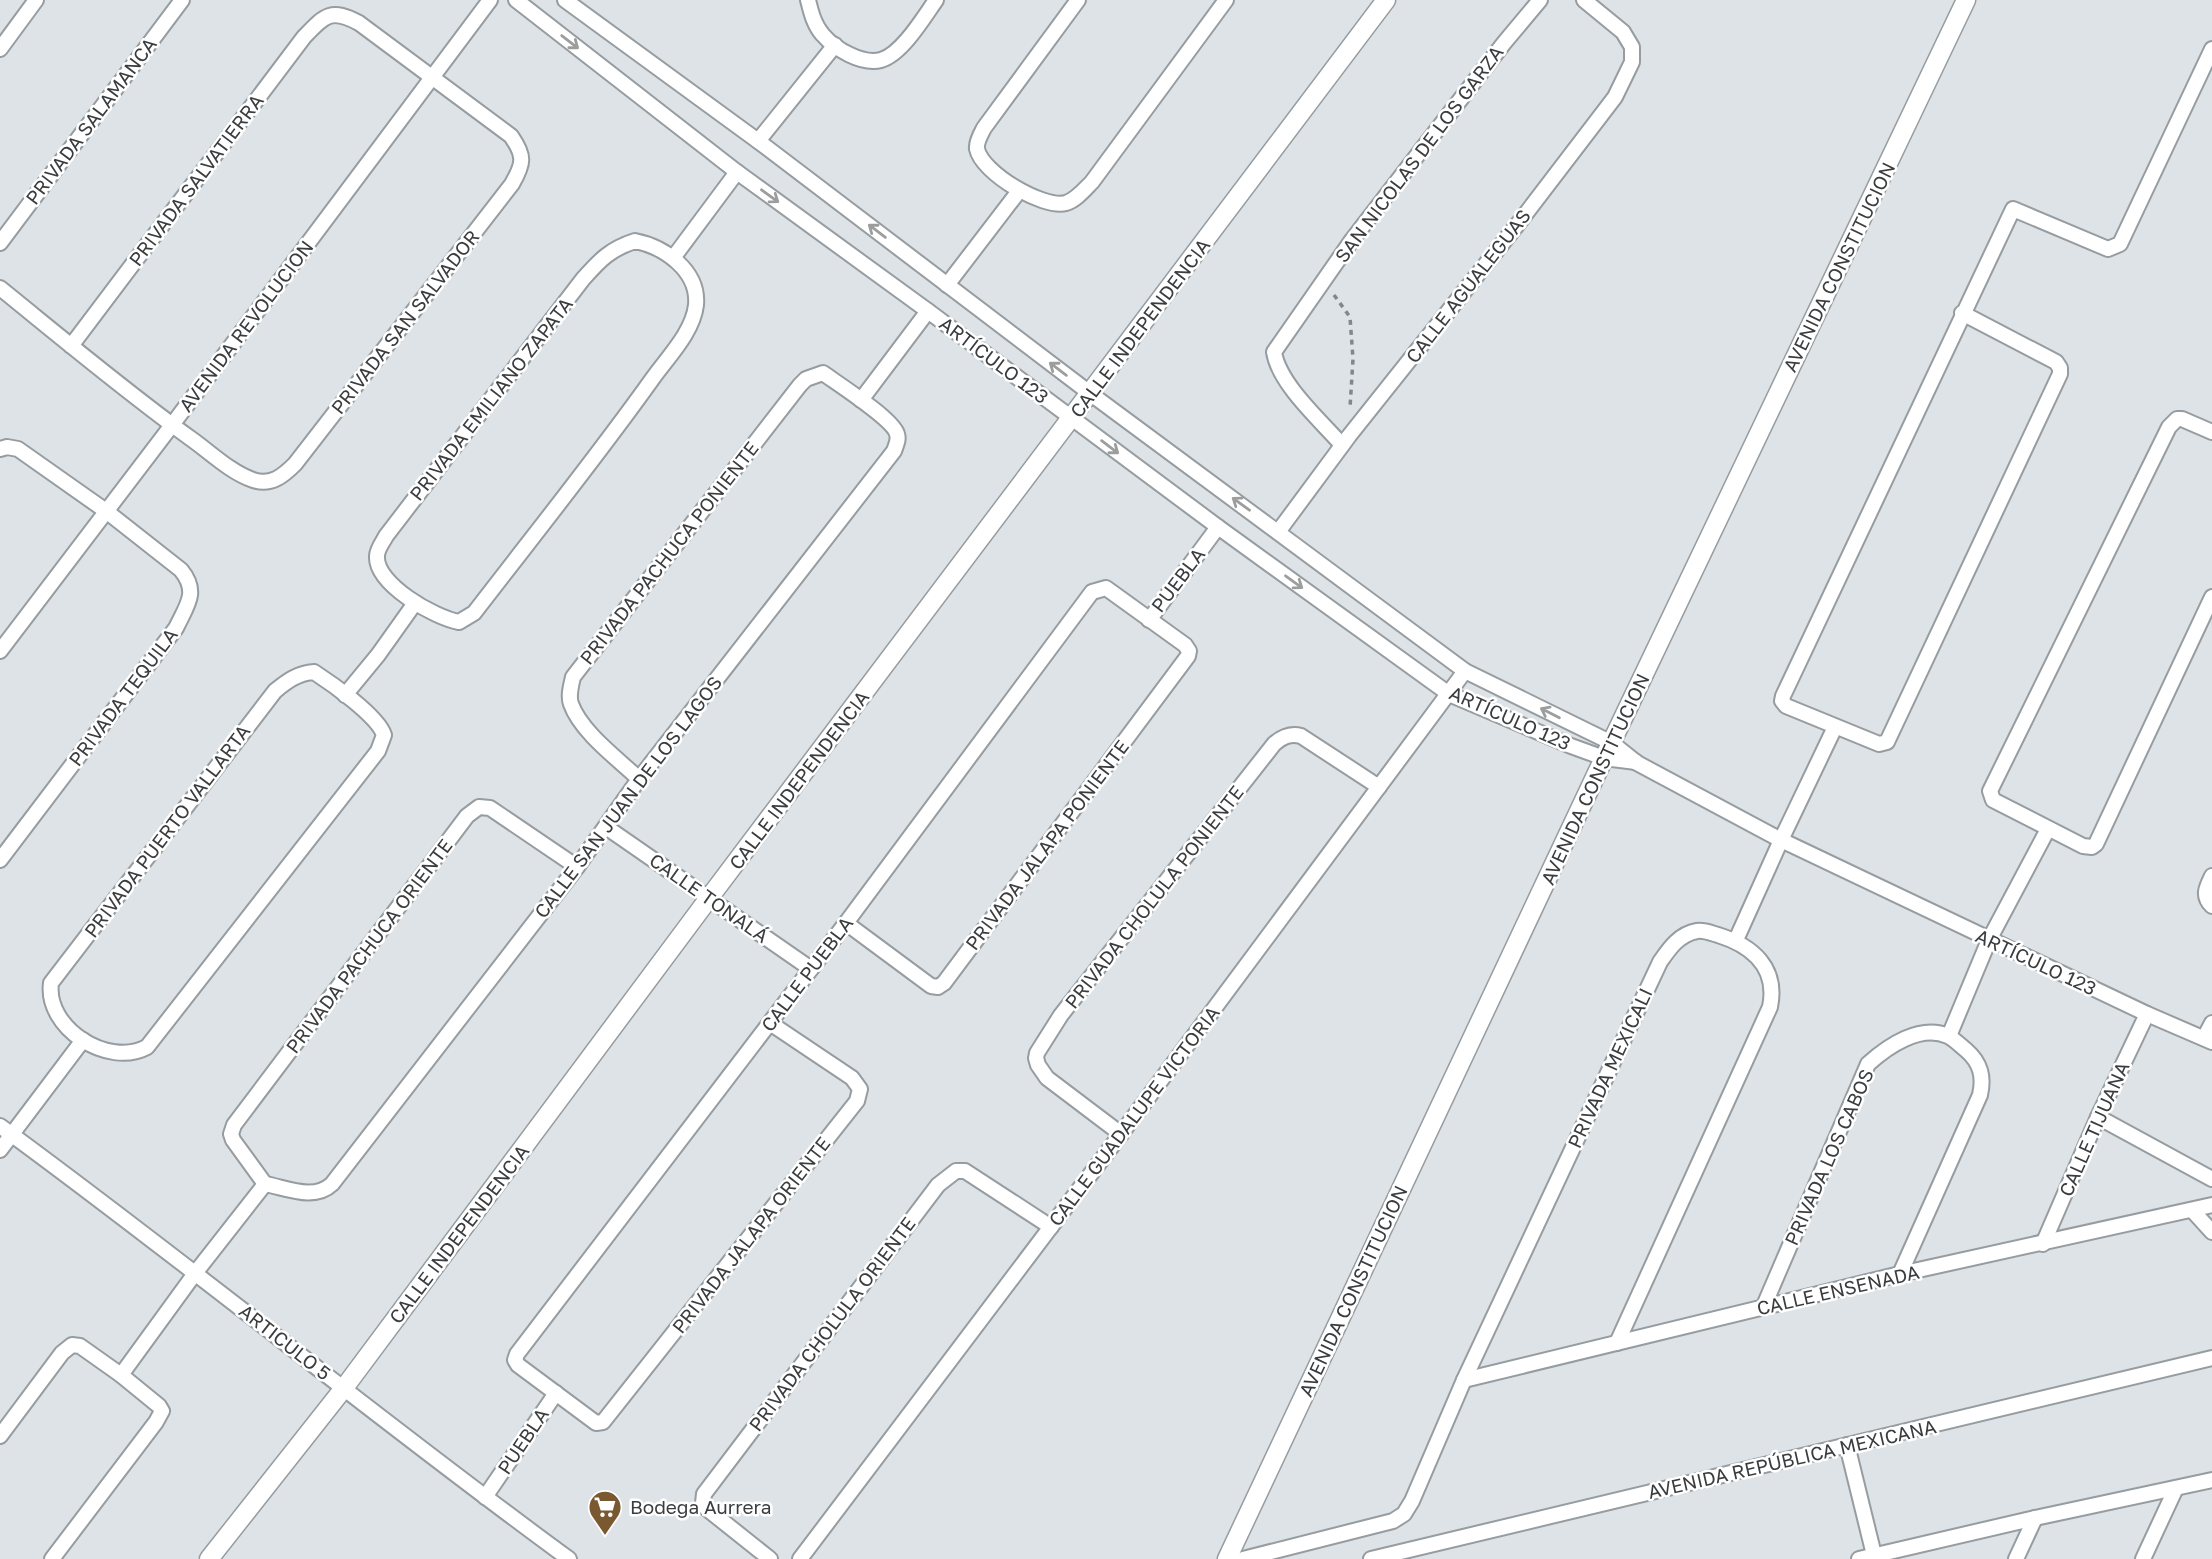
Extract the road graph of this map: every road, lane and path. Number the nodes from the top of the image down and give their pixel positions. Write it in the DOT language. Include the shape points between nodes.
graph roads {
  1 [pos="36,0"];
  2 [pos="182,0"];
  3 [pos="490,0"];
  4 [pos="516,0"];
  5 [pos="565,0"];
  6 [pos="808,0"];
  7 [pos="936,0"];
  8 [pos="1078,0"];
  9 [pos="1226,0"];
  10 [pos="1386,0"];
  11 [pos="1540,0"];
  12 [pos="1584,0"];
  13 [pos="1966,0"];
  14 [pos="835,45"];
  15 [pos="0,49"];
  16 [pos="2212,49"];
  17 [pos="432,78"];
  18 [pos="758,141"];
  19 [pos="737,172"];
  20 [pos="1019,191"];
  21 [pos="0,243"];
  22 [pos="673,258"];
  23 [pos="1325,278"];
  24 [pos="947,285"];
  25 [pos="0,288"];
  26 [pos="929,311"];
  27 [pos="1962,313"];
  28 [pos="71,346"];
  29 [pos="1091,394"];
  30 [pos="861,400"];
  31 [pos="1072,418"];
  32 [pos="172,425"];
  33 [pos="2212,432"];
  34 [pos="1346,441"];
  35 [pos="0,449"];
  36 [pos="106,511"];
  37 [pos="1218,527"];
  38 [pos="1278,532"];
  39 [pos="1100,589"];
  40 [pos="2212,597"];
  41 [pos="415,603"];
  42 [pos="1149,620"];
  43 [pos="0,651"];
  44 [pos="1465,671"];
  45 [pos="1449,694"];
  46 [pos="345,695"];
  47 [pos="1835,727"];
  48 [pos="1608,751"];
  49 [pos="639,779"];
  50 [pos="1379,787"];
  51 [pos="606,827"];
  52 [pos="2048,830"];
  53 [pos="1781,840"];
  54 [pos="0,860"];
  55 [pos="577,867"];
  56 [pos="2212,876"];
  57 [pos="709,898"];
  58 [pos="2212,906"];
  59 [pos="846,922"];
  60 [pos="1736,940"];
  61 [pos="1989,940"];
  62 [pos="811,968"];
  63 [pos="2147,1014"];
  64 [pos="770,1023"];
  65 [pos="2212,1023"];
  66 [pos="1949,1036"];
  67 [pos="83,1040"];
  68 [pos="2208,1040"];
  69 [pos="2098,1116"];
  70 [pos="6,1130"];
  71 [pos="1121,1134"];
  72 [pos="0,1150"];
  73 [pos="2212,1178"];
  74 [pos="265,1184"];
  75 [pos="2212,1205"];
  76 [pos="2192,1210"];
  77 [pos="1051,1227"];
  78 [pos="2212,1232"];
  79 [pos="2043,1244"];
  80 [pos="197,1272"];
  81 [pos="1900,1274"];
  82 [pos="1763,1308"];
  83 [pos="1617,1343"];
  84 [pos="2212,1358"];
  85 [pos="515,1360"];
  86 [pos="121,1375"];
  87 [pos="1464,1380"];
  88 [pos="344,1388"];
  89 [pos="556,1393"];
  90 [pos="0,1436"];
  91 [pos="1847,1446"];
  92 [pos="2212,1480"];
  93 [pos="2176,1489"];
  94 [pos="485,1497"];
  95 [pos="2035,1518"];
  96 [pos="1875,1557"];
  97 [pos="52,1559"];
  98 [pos="209,1559"];
  99 [pos="569,1559"];
  100 [pos="770,1559"];
  101 [pos="800,1559"];
  102 [pos="1227,1559"];
  103 [pos="1244,1559"];
  104 [pos="1371,1559"];
  105 [pos="1859,1559"];
  106 [pos="2016,1559"];
  107 [pos="2143,1559"];
  1 -- 15 [label="street"];
  2 -- 21 [label="street, PRIVADA SALAMANCA"];
  3 -- 17 [label="street, AVENIDA REVOLUCION"];
  4 -- 19 [label="street, ARTÍCULO 123, one-way"];
  5 -- 18 [label="street, ARTÍCULO 123"];
  6 -- 14 [label="street" via="822,34"];
  7 -- 14 [label="street" via="896,51 882,60 852,56"];
  8 -- 20 [label="street" via="978,139 983,159"];
  9 -- 20 [label="street" via="1080,194 1058,204"];
  10 -- 29 [label="street, CALLE INDEPENDENCIA"];
  11 -- 23 [label="street, SAN NICOLAS DE LOS GARZA"];
  12 -- 34 [label="street, CALLE AGUALEGUAS" via="1623,32 1632,47 1632,62 1615,97"];
  13 -- 48 [label="street, AVENIDA CONSTITUCION"];
  14 -- 18 [label="street"];
  16 -- 27 [label="street" via="2120,244 2108,249 2013,209"];
  17 -- 28 [label="street, PRIVADA SALVATIERRA" via="343,15 319,22"];
  17 -- 32 [label="street, AVENIDA REVOLUCION"];
  17 -- 32 [label="street, PRIVADA SAN SALVADOR" via="511,136 522,158 512,184 282,476 270,482 254,481"];
  24 -- 18 [label="street, ARTÍCULO 123, one-way"];
  19 -- 22 [label="street"];
  19 -- 26 [label="street, ARTÍCULO 123, one-way"];
  20 -- 24 [label="street"];
  22 -- 41 [label="street, PRIVADA EMILIANO ZAPATA" via="694,285 696,305 691,325 638,399 474,613 459,622"];
  22 -- 41 [label="street, PRIVADA EMILIANO ZAPATA" via="635,241 602,258 386,536 376,554 378,565"];
  23 -- 34 [label="path, SAN NICOLAS DE LOS GARZA" via="1350,317 1353,359"];
  23 -- 34 [label="street" via="1273,352 1283,379"];
  29 -- 24 [label="street, ARTÍCULO 123, one-way"];
  25 -- 28 [label="street"];
  26 -- 30 [label="street"];
  26 -- 31 [label="street, ARTÍCULO 123"];
  27 -- 47 [label="street" via="1783,696 1786,706"];
  27 -- 47 [label="street" via="2056,362 2060,374 1887,743"];
  28 -- 32 [label="street"];
  29 -- 31 [label="street, CALLE INDEPENDENCIA"];
  38 -- 29 [label="street, ARTÍCULO 123, one-way"];
  30 -- 49 [label="street, CALLE SAN JUAN DE LOS LAGOS" via="897,432 894,451"];
  30 -- 49 [label="street, PRIVADA PACHUCA PONIENTE" via="823,373 806,379 573,677 570,703 579,718"];
  31 -- 37 [label="street, ARTÍCULO 123, one-way"];
  31 -- 57 [label="street, CALLE INDEPENDENCIA"];
  32 -- 36 [label="street, AVENIDA REVOLUCION"];
  33 -- 52 [label="street" via="2182,419 2169,427 1990,791 1993,800"];
  34 -- 38 [label="street, CALLE AGUALEGUAS"];
  35 -- 36 [label="street, PRIVADA TEQUILA" via="18,449"];
  36 -- 43 [label="street, AVENIDA REVOLUCION"];
  36 -- 54 [label="street, PRIVADA TEQUILA" via="181,570 190,581 191,593 176,628"];
  37 -- 42 [label="street, PUEBLA"];
  37 -- 45 [label="street, ARTÍCULO 123, one-way"];
  38 -- 44 [label="street, ARTÍCULO 123"];
  39 -- 42 [label="street, PUEBLA"];
  39 -- 59 [label="street, CALLE PUEBLA" via="1092,592"];
  40 -- 52 [label="street" via="2096,844 2083,846"];
  41 -- 46 [label="street"];
  42 -- 59 [label="street, PRIVADA JALAPA PONIENTE" via="1185,645 1188,656 944,983 931,986"];
  44 -- 45 [label="street, CALLE GUADALUPE VICTORIA"];
  48 -- 44 [label="street, ARTÍCULO 123, one-way"];
  45 -- 48 [label="street, ARTÍCULO 123" via="1571,746"];
  45 -- 50 [label="street, CALLE GUADALUPE VICTORIA"];
  46 -- 67 [label="street, PRIVADA PUERTO VALLARTA" via="382,729 384,739 378,751 147,1047 136,1052 104,1051"];
  46 -- 67 [label="street, PRIVADA PUERTO VALLARTA" via="314,673 303,673 275,691 51,983 52,1001 61,1018"];
  47 -- 53 [label="street"];
  48 -- 53 [label="street, ARTÍCULO 123"];
  48 -- 102 [label="street, AVENIDA CONSTITUCION"];
  49 -- 51 [label="street, CALLE SAN JUAN DE LOS LAGOS"];
  50 -- 71 [label="street, CALLE GUADALUPE VICTORIA"];
  50 -- 71 [label="street, PRIVADA CHOLULA PONIENTE" via="1301,736 1280,739 1061,1015 1037,1053 1038,1065 1047,1078"];
  51 -- 55 [label="street, CALLE SAN JUAN DE LOS LAGOS"];
  51 -- 57 [label="street, CALLE TONALÁ"];
  52 -- 61 [label="street"];
  53 -- 60 [label="street"];
  53 -- 61 [label="street, ARTÍCULO 123"];
  55 -- 74 [label="street, CALLE SAN JUAN DE LOS LAGOS" via="332,1184 312,1194"];
  55 -- 74 [label="street, PRIVADA PACHUCA ORIENTE" via="490,808 479,807 467,816 234,1125 233,1140"];
  56 -- 58 [label="street" via="2205,890"];
  57 -- 62 [label="street, CALLE TONALÁ"];
  57 -- 88 [label="street, CALLE INDEPENDENCIA"];
  59 -- 62 [label="street, CALLE PUEBLA"];
  60 -- 83 [label="street, PRIVADA MEXICALI" via="1759,957 1769,973 1770,1007"];
  60 -- 87 [label="street, PRIVADA MEXICALI" via="1696,931 1670,947 1660,962"];
  61 -- 63 [label="street, ARTÍCULO 123"];
  61 -- 66 [label="street"];
  62 -- 64 [label="street, CALLE PUEBLA"];
  63 -- 68 [label="street, ARTÍCULO 123"];
  63 -- 69 [label="street, CALLE TIJUANA"];
  64 -- 85 [label="street, CALLE PUEBLA"];
  64 -- 89 [label="street, PRIVADA JALAPA ORIENTE" via="852,1079 860,1089 857,1101 603,1422 596,1423"];
  65 -- 68 [label="street"];
  66 -- 81 [label="street" via="1978,1064 1980,1095"];
  66 -- 82 [label="street, PRIVADA LOS CABOS" via="1906,1038 1868,1064"];
  67 -- 70 [label="street"];
  69 -- 73 [label="street"];
  69 -- 79 [label="street, CALLE TIJUANA"];
  70 -- 72 [label="street"];
  70 -- 80 [label="street, ARTICULO 5"];
  71 -- 77 [label="street, CALLE GUADALUPE VICTORIA"];
  74 -- 80 [label="street"];
  75 -- 76 [label="street, CALLE ENSENADA"];
  76 -- 78 [label="street"];
  76 -- 79 [label="street, CALLE ENSENADA"];
  77 -- 100 [label="street, PRIVADA CHOLULA ORIENTE" via="965,1171 956,1171 938,1185 704,1494 706,1508"];
  77 -- 101 [label="street, CALLE GUADALUPE VICTORIA"];
  79 -- 81 [label="street, CALLE ENSENADA"];
  80 -- 86 [label="street"];
  80 -- 88 [label="street, ARTICULO 5"];
  81 -- 82 [label="street, CALLE ENSENADA"];
  82 -- 83 [label="street, CALLE ENSENADA"];
  83 -- 87 [label="street, CALLE ENSENADA"];
  84 -- 91 [label="street, AVENIDA REPÚBLICA MEXICANA"];
  85 -- 89 [label="street, PUEBLA"];
  86 -- 90 [label="street" via="72,1345"];
  86 -- 97 [label="street" via="162,1411"];
  87 -- 103 [label="street, PRIVADA MEXICALI" via="1404,1514 1381,1525"];
  88 -- 94 [label="street, ARTICULO 5"];
  88 -- 98 [label="street, CALLE INDEPENDENCIA"];
  89 -- 94 [label="street, PUEBLA"];
  91 -- 96 [label="street"];
  91 -- 104 [label="street, AVENIDA REPÚBLICA MEXICANA"];
  92 -- 93 [label="street"];
  93 -- 95 [label="street"];
  93 -- 107 [label="street"];
  94 -- 99 [label="street, ARTICULO 5"];
  95 -- 96 [label="street"];
  95 -- 106 [label="street"];
  96 -- 105 [label="street"];
}
